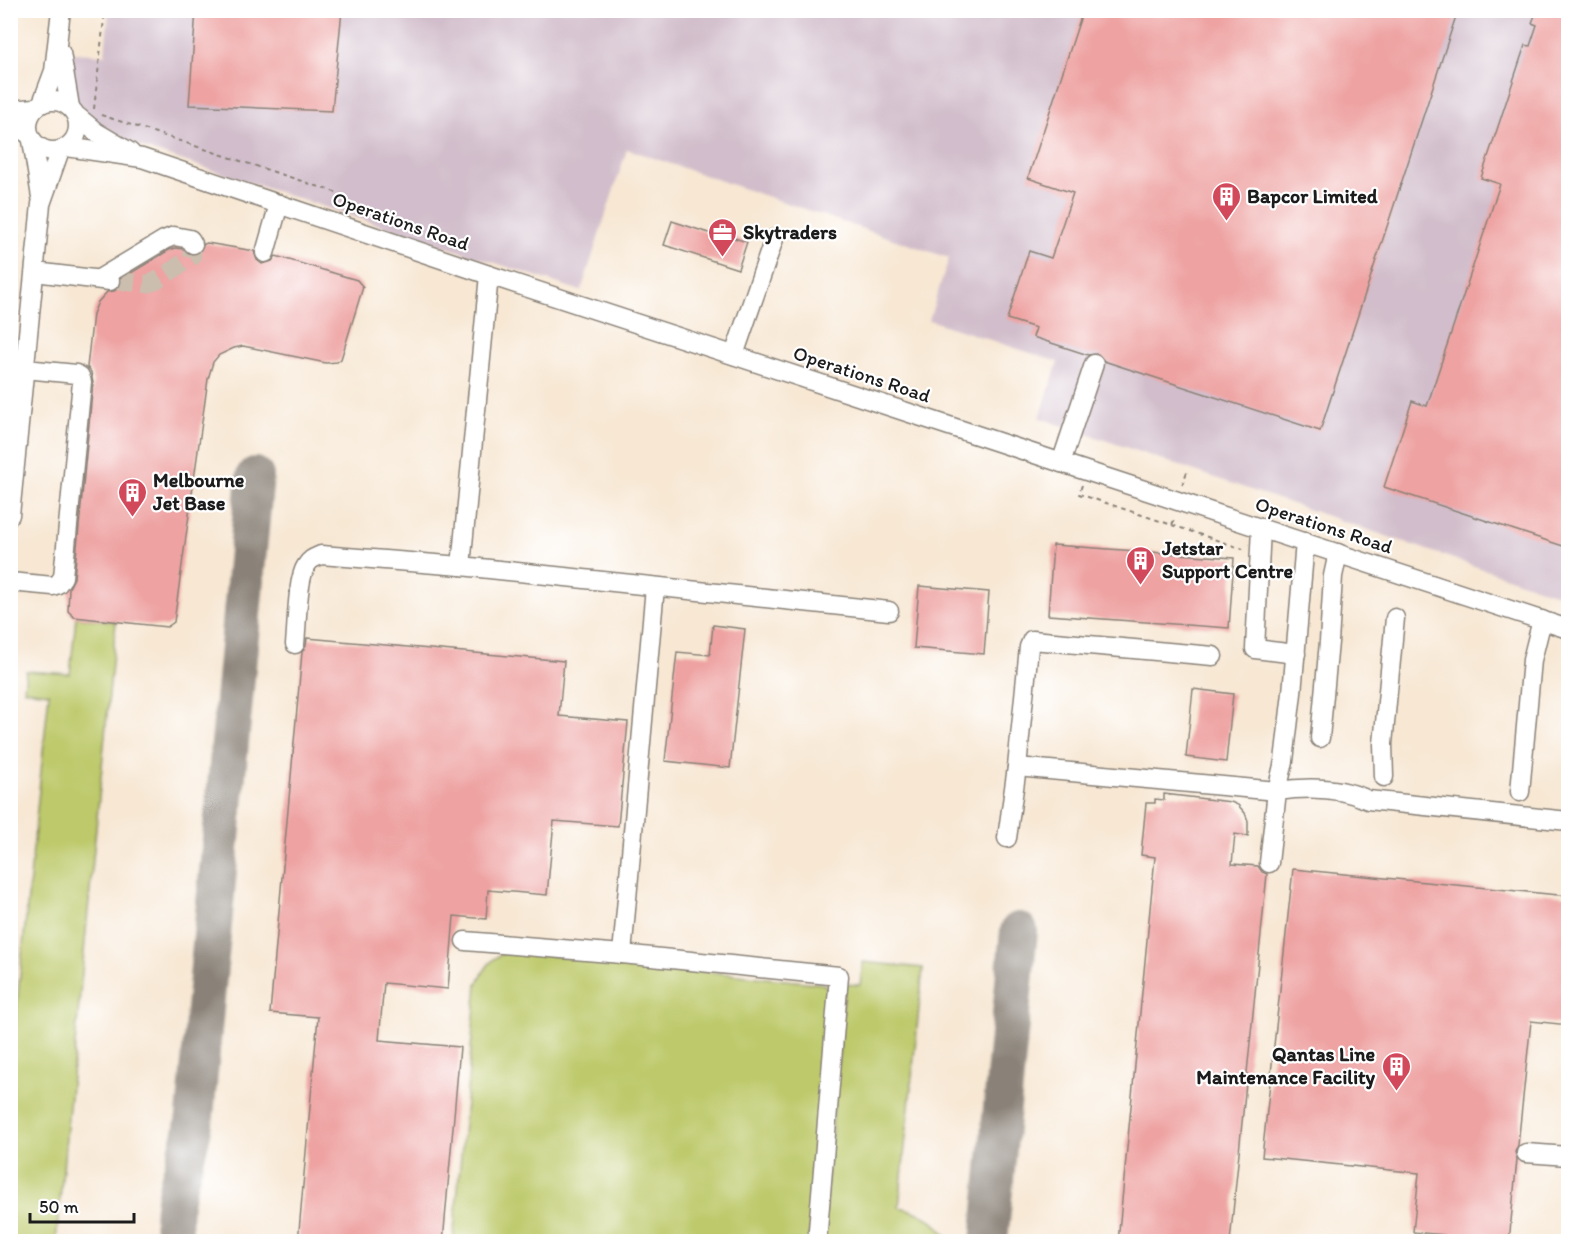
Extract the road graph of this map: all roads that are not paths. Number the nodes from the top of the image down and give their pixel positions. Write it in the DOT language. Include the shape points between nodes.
graph roads {
  1 [pos="61,10"];
  2 [pos="58,37"];
  3 [pos="38,105"];
  4 [pos="10,110"];
  5 [pos="74,112"];
  6 [pos="10,124"];
  7 [pos="31,137"];
  8 [pos="64,148"];
  9 [pos="142,159"];
  10 [pos="41,204"];
  11 [pos="279,204"];
  12 [pos="774,239"];
  13 [pos="193,244"];
  14 [pos="265,253"];
  15 [pos="35,272"];
  16 [pos="489,275"];
  17 [pos="734,355"];
  18 [pos="1094,364"];
  19 [pos="25,369"];
  20 [pos="1061,463"];
  21 [pos="10,515"];
  22 [pos="1262,528"];
  23 [pos="1305,542"];
  24 [pos="1338,553"];
  25 [pos="461,566"];
  26 [pos="10,582"];
  27 [pos="655,587"];
  28 [pos="889,611"];
  29 [pos="1395,618"];
  30 [pos="1542,620"];
  31 [pos="1569,629"];
  32 [pos="295,644"];
  33 [pos="1296,654"];
  34 [pos="1214,656"];
  35 [pos="1320,738"];
  36 [pos="1017,767"];
  37 [pos="1384,777"];
  38 [pos="1277,791"];
  39 [pos="1520,792"];
  40 [pos="1569,821"];
  41 [pos="1007,838"];
  42 [pos="1269,864"];
  43 [pos="465,941"];
  44 [pos="622,954"];
  45 [pos="1526,1153"];
  46 [pos="1569,1156"];
  47 [pos="817,1242"];
  1 -- 2 [label="street"];
  2 -- 3 [label="street" via="54,71"];
  2 -- 5 [label="street"];
  3 -- 4 [label="street"];
  3 -- 5 [label="street" via="52,100 62,102"];
  3 -- 7 [label="street" via="28,120"];
  5 -- 8 [label="street" via="77,133"];
  5 -- 9 [label="street, Operations Road" via="96,132"];
  6 -- 7 [label="street"];
  7 -- 8 [label="street" via="50,151"];
  7 -- 10 [label="street"];
  8 -- 9 [label="street, Operations Road"];
  8 -- 10 [label="street"];
  9 -- 11 [label="street, Operations Road"];
  10 -- 15 [label="street"];
  11 -- 14 [label="street"];
  11 -- 16 [label="street, Operations Road"];
  12 -- 17 [label="street"];
  13 -- 15 [label="street" via="190,238 174,236 164,240 108,280"];
  15 -- 19 [label="street"];
  16 -- 17 [label="street, Operations Road"];
  16 -- 25 [label="street"];
  17 -- 20 [label="street, Operations Road"];
  18 -- 20 [label="street"];
  19 -- 21 [label="street"];
  19 -- 26 [label="street" via="76,374 82,382 63,577 53,586"];
  20 -- 22 [label="street, Operations Road"];
  22 -- 23 [label="street, Operations Road"];
  22 -- 33 [label="street" via="1255,649"];
  23 -- 24 [label="street, Operations Road"];
  23 -- 33 [label="street"];
  24 -- 30 [label="street, Operations Road"];
  24 -- 35 [label="street"];
  25 -- 27 [label="street"];
  25 -- 32 [label="street" via="331,555 312,558 301,580"];
  27 -- 28 [label="street"];
  27 -- 44 [label="street"];
  29 -- 37 [label="street" via="1383,744"];
  30 -- 31 [label="street, Operations Road"];
  30 -- 39 [label="street" via="1532,660"];
  33 -- 38 [label="street"];
  34 -- 36 [label="street" via="1032,640"];
  36 -- 38 [label="street"];
  36 -- 41 [label="street"];
  38 -- 40 [label="street" via="1311,789 1354,794 1368,800"];
  38 -- 42 [label="street"];
  43 -- 44 [label="street"];
  44 -- 47 [label="street" via="839,976"];
  45 -- 46 [label="street"];
}
